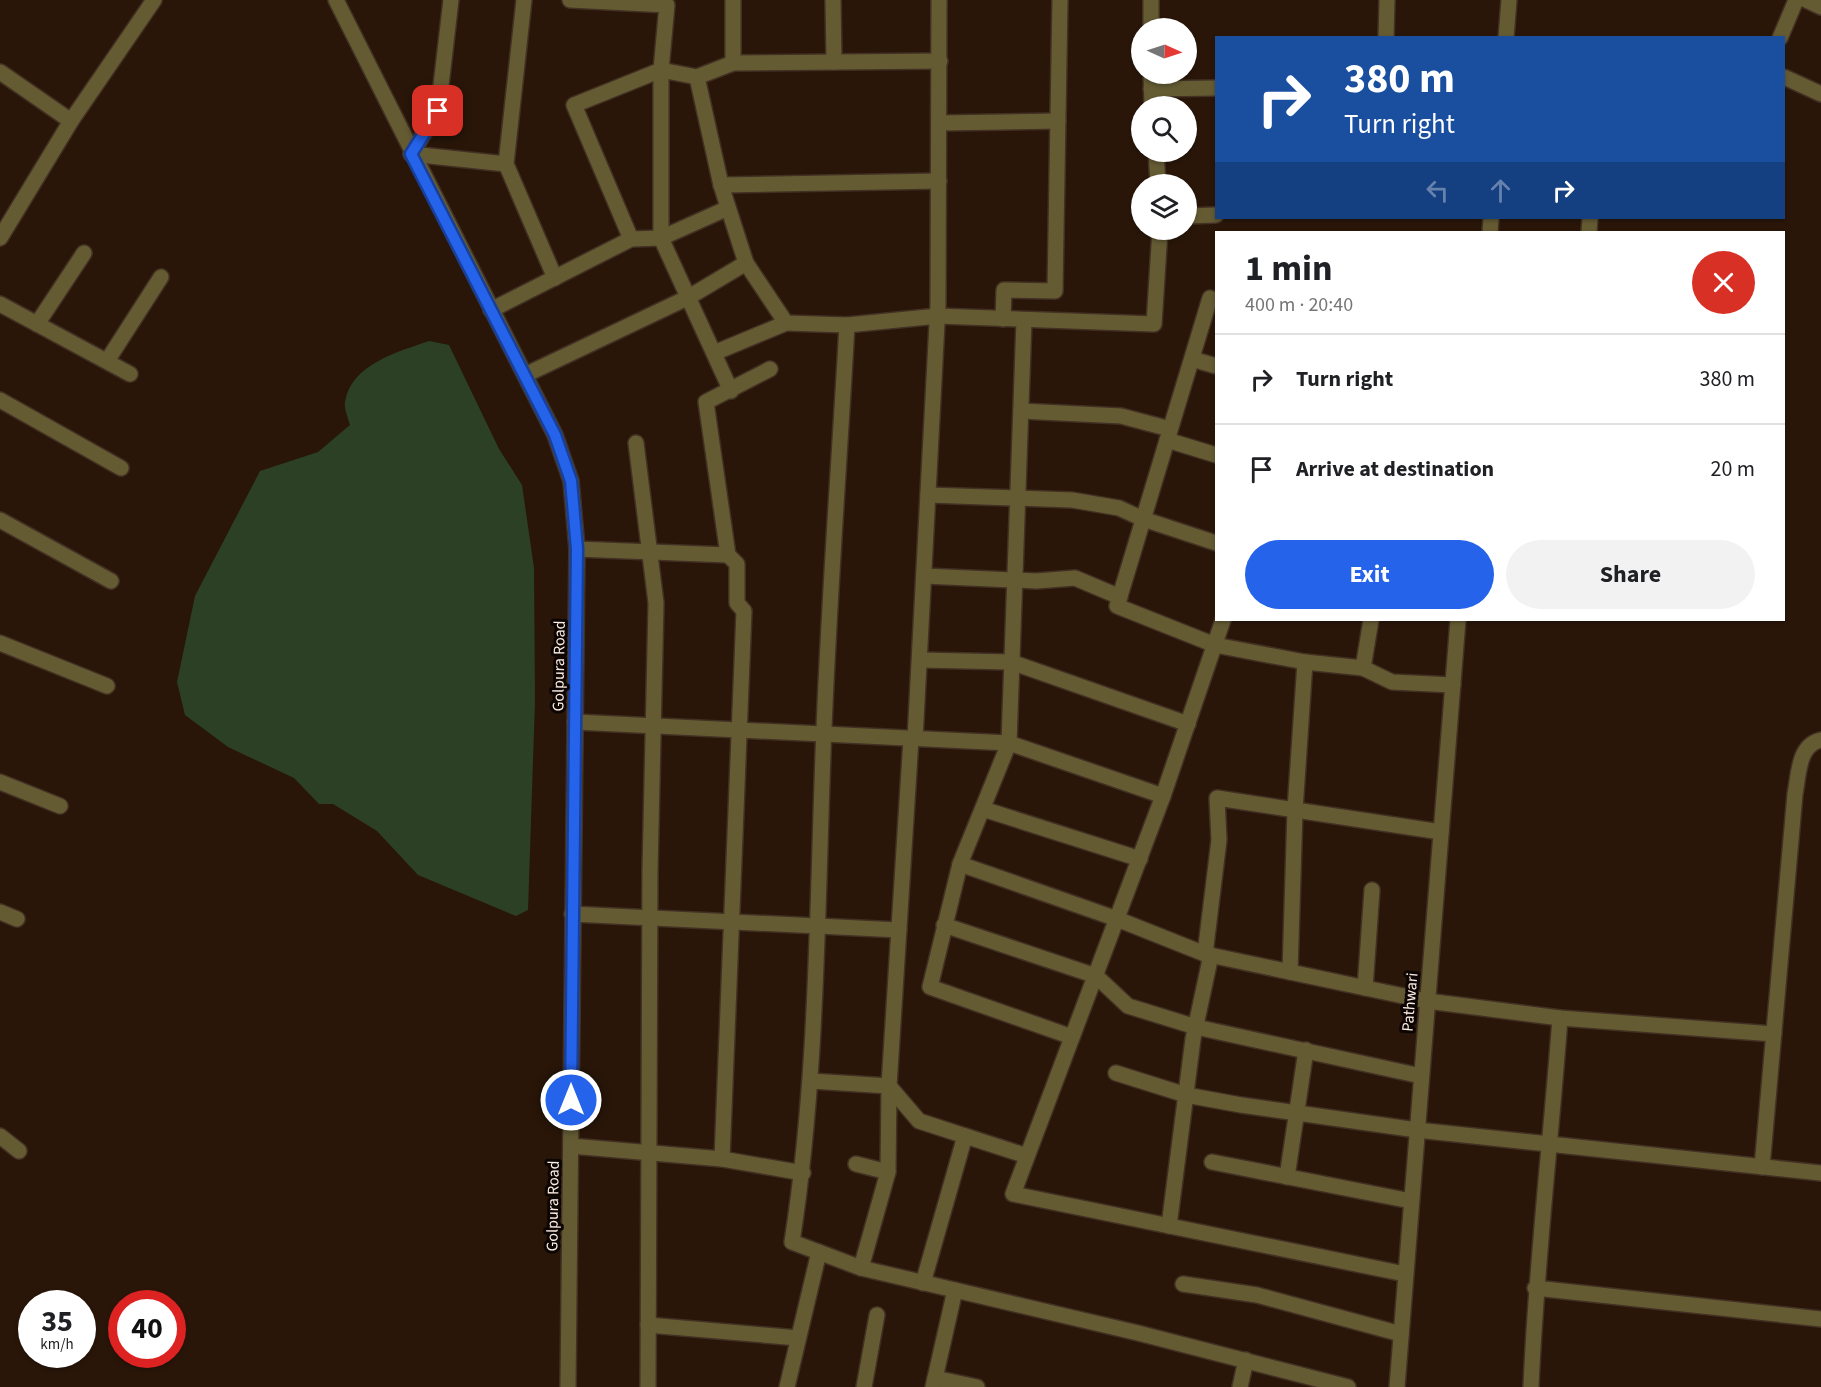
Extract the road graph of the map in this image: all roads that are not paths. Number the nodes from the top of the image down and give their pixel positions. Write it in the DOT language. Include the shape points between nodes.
graph roads {
  1 [pos="154,0"];
  2 [pos="336,0"];
  3 [pos="451,0"];
  4 [pos="524,0"];
  5 [pos="570,0"];
  6 [pos="733,0"];
  7 [pos="833,0"];
  8 [pos="939,0"];
  9 [pos="1060,0"];
  10 [pos="1152,0"];
  11 [pos="1387,0"];
  12 [pos="1509,0"];
  13 [pos="1796,0"];
  14 [pos="1806,0"];
  15 [pos="1821,7"];
  16 [pos="1151,18"];
  17 [pos="1386,36"];
  18 [pos="1506,36"];
  19 [pos="1781,36"];
  20 [pos="940,61"];
  21 [pos="834,62"];
  22 [pos="733,63"];
  23 [pos="661,70"];
  24 [pos="0,72"];
  25 [pos="697,76"];
  26 [pos="1785,77"];
  27 [pos="1179,84"];
  28 [pos="1215,88"];
  29 [pos="1821,94"];
  30 [pos="71,121"];
  31 [pos="1058,121"];
  32 [pos="940,123"];
  33 [pos="411,154"];
  34 [pos="506,164"];
  35 [pos="939,181"];
  36 [pos="721,185"];
  37 [pos="728,208"];
  38 [pos="1215,215"];
  39 [pos="1197,216"];
  40 [pos="0,238"];
  41 [pos="661,238"];
  42 [pos="631,239"];
  43 [pos="1159,240"];
  44 [pos="84,253"];
  45 [pos="746,263"];
  46 [pos="161,277"];
  47 [pos="555,278"];
  48 [pos="689,297"];
  49 [pos="1215,300"];
  50 [pos="0,304"];
  51 [pos="491,310"];
  52 [pos="938,316"];
  53 [pos="1003,319"];
  54 [pos="1024,320"];
  55 [pos="786,323"];
  56 [pos="37,324"];
  57 [pos="847,325"];
  58 [pos="714,353"];
  59 [pos="1192,359"];
  60 [pos="107,362"];
  61 [pos="1215,366"];
  62 [pos="770,369"];
  63 [pos="130,374"];
  64 [pos="525,375"];
  65 [pos="731,391"];
  66 [pos="0,400"];
  67 [pos="1021,411"];
  68 [pos="1169,435"];
  69 [pos="636,443"];
  70 [pos="1215,455"];
  71 [pos="121,468"];
  72 [pos="928,495"];
  73 [pos="1019,498"];
  74 [pos="1143,519"];
  75 [pos="0,520"];
  76 [pos="1215,543"];
  77 [pos="577,549"];
  78 [pos="648,552"];
  79 [pos="728,555"];
  80 [pos="924,576"];
  81 [pos="1014,580"];
  82 [pos="111,581"];
  83 [pos="1120,597"];
  84 [pos="1223,621"];
  85 [pos="1371,621"];
  86 [pos="1458,621"];
  87 [pos="0,643"];
  88 [pos="1215,645"];
  89 [pos="920,660"];
  90 [pos="1011,662"];
  91 [pos="1305,662"];
  92 [pos="1363,668"];
  93 [pos="1453,686"];
  94 [pos="107,687"];
  95 [pos="575,722"];
  96 [pos="1188,724"];
  97 [pos="653,726"];
  98 [pos="740,730"];
  99 [pos="824,735"];
  100 [pos="913,739"];
  101 [pos="1821,740"];
  102 [pos="1009,743"];
  103 [pos="0,782"];
  104 [pos="1163,796"];
  105 [pos="60,806"];
  106 [pos="983,809"];
  107 [pos="1295,810"];
  108 [pos="1441,832"];
  109 [pos="1140,859"];
  110 [pos="960,864"];
  111 [pos="1372,890"];
  112 [pos="0,912"];
  113 [pos="572,914"];
  114 [pos="651,918"];
  115 [pos="17,919"];
  116 [pos="1117,919"];
  117 [pos="733,922"];
  118 [pos="944,925"];
  119 [pos="817,926"];
  120 [pos="899,930"];
  121 [pos="1208,955"];
  122 [pos="1290,972"];
  123 [pos="1096,976"];
  124 [pos="1365,988"];
  125 [pos="1427,1001"];
  126 [pos="1560,1018"];
  127 [pos="1196,1027"];
  128 [pos="1774,1034"];
  129 [pos="1072,1037"];
  130 [pos="1306,1050"];
  131 [pos="1116,1073"];
  132 [pos="1421,1076"];
  133 [pos="811,1082"];
  134 [pos="889,1086"];
  135 [pos="1186,1095"];
  136 [pos="1297,1113"];
  137 [pos="1417,1130"];
  138 [pos="0,1136"];
  139 [pos="965,1136"];
  140 [pos="1551,1144"];
  141 [pos="571,1146"];
  142 [pos="19,1151"];
  143 [pos="648,1152"];
  144 [pos="1028,1156"];
  145 [pos="723,1159"];
  146 [pos="1212,1162"];
  147 [pos="856,1164"];
  148 [pos="1762,1167"];
  149 [pos="888,1172"];
  150 [pos="803,1173"];
  151 [pos="1821,1173"];
  152 [pos="1287,1177"];
  153 [pos="1411,1201"];
  154 [pos="1169,1226"];
  155 [pos="819,1252"];
  156 [pos="861,1268"];
  157 [pos="1405,1274"];
  158 [pos="923,1283"];
  159 [pos="1183,1284"];
  160 [pos="1535,1288"];
  161 [pos="955,1290"];
  162 [pos="877,1315"];
  163 [pos="1821,1319"];
  164 [pos="648,1325"];
  165 [pos="1401,1334"];
  166 [pos="798,1338"];
  167 [pos="1246,1360"];
  168 [pos="934,1383"];
  169 [pos="568,1387"];
  170 [pos="648,1387"];
  171 [pos="787,1387"];
  172 [pos="864,1387"];
  173 [pos="977,1387"];
  174 [pos="1240,1387"];
  175 [pos="1348,1387"];
  176 [pos="1397,1387"];
  177 [pos="1531,1387"];
  1 -- 30 [label="street"];
  2 -- 33 [label="street, Golpura Road"];
  3 -- 33 [label="street" via="438,111"];
  4 -- 34 [label="street"];
  5 -- 23 [label="street" via="667,5"];
  6 -- 22 [label="street"];
  7 -- 21 [label="street"];
  8 -- 20 [label="street"];
  9 -- 31 [label="street"];
  10 -- 16 [label="street"];
  11 -- 17 [label="street"];
  12 -- 18 [label="street"];
  13 -- 19 [label="street"];
  14 -- 15 [label="street"];
  20 -- 21 [label="street"];
  20 -- 32 [label="street"];
  21 -- 22 [label="street"];
  22 -- 25 [label="street"];
  23 -- 25 [label="street"];
  23 -- 41 [label="street"];
  23 -- 42 [label="street" via="574,105"];
  24 -- 30 [label="street"];
  25 -- 36 [label="street"];
  26 -- 29 [label="street"];
  27 -- 28 [label="street"];
  30 -- 40 [label="street"];
  31 -- 32 [label="street"];
  31 -- 53 [label="street" via="1055,291 1004,290"];
  32 -- 35 [label="street"];
  33 -- 34 [label="street"];
  33 -- 51 [label="street, Golpura Road"];
  34 -- 47 [label="street"];
  35 -- 36 [label="street"];
  35 -- 52 [label="street"];
  36 -- 37 [label="street"];
  37 -- 41 [label="street"];
  37 -- 45 [label="street"];
  38 -- 39 [label="street"];
  41 -- 42 [label="street"];
  41 -- 48 [label="street"];
  42 -- 47 [label="street"];
  43 -- 54 [label="street" via="1154,324"];
  44 -- 56 [label="street"];
  45 -- 48 [label="street"];
  45 -- 55 [label="street"];
  46 -- 60 [label="street"];
  47 -- 51 [label="street"];
  48 -- 58 [label="street"];
  48 -- 64 [label="street"];
  49 -- 59 [label="street" via="1210,298"];
  50 -- 56 [label="street"];
  51 -- 64 [label="street, Golpura Road"];
  52 -- 53 [label="street"];
  52 -- 57 [label="street"];
  52 -- 72 [label="street"];
  53 -- 54 [label="street"];
  54 -- 67 [label="street"];
  55 -- 57 [label="street"];
  55 -- 58 [label="street"];
  56 -- 60 [label="street"];
  57 -- 99 [label="street"];
  58 -- 65 [label="street"];
  59 -- 61 [label="street"];
  59 -- 68 [label="street"];
  60 -- 63 [label="street"];
  62 -- 65 [label="street"];
  64 -- 77 [label="street, Golpura Road" via="555,435 571,481"];
  65 -- 79 [label="street" via="706,402"];
  66 -- 71 [label="street"];
  67 -- 68 [label="street" via="1121,416"];
  67 -- 73 [label="street"];
  68 -- 70 [label="street"];
  68 -- 74 [label="street"];
  69 -- 78 [label="street"];
  72 -- 73 [label="street"];
  72 -- 80 [label="street"];
  73 -- 74 [label="street" via="1108,506"];
  73 -- 81 [label="street"];
  74 -- 76 [label="street"];
  74 -- 83 [label="street"];
  75 -- 82 [label="street"];
  77 -- 78 [label="street"];
  77 -- 95 [label="street, Golpura Road"];
  78 -- 79 [label="street"];
  78 -- 97 [label="street" via="656,603"];
  79 -- 98 [label="street" via="737,564 737,603 744,611"];
  80 -- 81 [label="street"];
  80 -- 89 [label="street"];
  81 -- 83 [label="street" via="1075,578"];
  81 -- 90 [label="street"];
  83 -- 88 [label="street" via="1117,606"];
  84 -- 88 [label="street"];
  85 -- 92 [label="street"];
  86 -- 93 [label="street, Pathwari"];
  87 -- 94 [label="street"];
  88 -- 91 [label="street"];
  88 -- 96 [label="street"];
  89 -- 90 [label="street"];
  89 -- 100 [label="street"];
  90 -- 96 [label="street"];
  90 -- 102 [label="street"];
  91 -- 92 [label="street"];
  91 -- 107 [label="street"];
  92 -- 93 [label="street" via="1392,682"];
  93 -- 108 [label="street, Pathwari"];
  95 -- 97 [label="street"];
  95 -- 113 [label="street, Golpura Road"];
  96 -- 104 [label="street"];
  97 -- 98 [label="street"];
  97 -- 114 [label="street"];
  98 -- 99 [label="street"];
  98 -- 117 [label="street"];
  99 -- 100 [label="street"];
  99 -- 119 [label="street"];
  100 -- 102 [label="street"];
  100 -- 120 [label="street"];
  101 -- 128 [label="street" via="1804,749 1795,794"];
  102 -- 104 [label="street"];
  102 -- 106 [label="street"];
  103 -- 105 [label="street"];
  104 -- 109 [label="street"];
  106 -- 109 [label="street"];
  106 -- 110 [label="street"];
  107 -- 108 [label="street"];
  107 -- 121 [label="street" via="1217,798 1220,840"];
  107 -- 122 [label="street"];
  108 -- 125 [label="street, Pathwari"];
  109 -- 116 [label="street"];
  110 -- 116 [label="street"];
  110 -- 118 [label="street"];
  111 -- 124 [label="street"];
  112 -- 115 [label="street"];
  113 -- 114 [label="street"];
  113 -- 141 [label="street, Golpura Road"];
  114 -- 117 [label="street"];
  114 -- 143 [label="street"];
  116 -- 121 [label="street"];
  116 -- 123 [label="street"];
  117 -- 119 [label="street"];
  117 -- 145 [label="street"];
  118 -- 123 [label="street"];
  118 -- 129 [label="street" via="930,987"];
  119 -- 120 [label="street"];
  119 -- 133 [label="street"];
  120 -- 134 [label="street"];
  121 -- 122 [label="street"];
  121 -- 127 [label="street"];
  122 -- 124 [label="street"];
  123 -- 127 [label="street" via="1128,1006"];
  123 -- 129 [label="street"];
  124 -- 125 [label="street"];
  125 -- 126 [label="street"];
  125 -- 132 [label="street, Pathwari"];
  126 -- 128 [label="street"];
  126 -- 140 [label="street"];
  127 -- 130 [label="street"];
  127 -- 135 [label="street"];
  128 -- 148 [label="street"];
  129 -- 144 [label="street"];
  130 -- 132 [label="street"];
  130 -- 136 [label="street"];
  131 -- 135 [label="street"];
  132 -- 137 [label="street, Pathwari"];
  133 -- 134 [label="street"];
  133 -- 150 [label="street"];
  134 -- 139 [label="street" via="919,1121"];
  134 -- 149 [label="street"];
  135 -- 136 [label="street"];
  135 -- 154 [label="street"];
  136 -- 137 [label="street"];
  136 -- 152 [label="street"];
  137 -- 140 [label="street"];
  137 -- 153 [label="street, Pathwari"];
  138 -- 142 [label="street"];
  139 -- 144 [label="street"];
  139 -- 158 [label="street"];
  140 -- 148 [label="street"];
  140 -- 160 [label="street"];
  141 -- 143 [label="street"];
  141 -- 169 [label="street, Golpura Road"];
  143 -- 145 [label="street"];
  143 -- 164 [label="street"];
  144 -- 154 [label="street" via="1013,1194"];
  145 -- 150 [label="street"];
  146 -- 152 [label="street"];
  147 -- 149 [label="street"];
  148 -- 151 [label="street"];
  149 -- 156 [label="street"];
  150 -- 155 [label="street" via="792,1242"];
  152 -- 153 [label="street"];
  153 -- 157 [label="street, Pathwari"];
  154 -- 157 [label="street"];
  155 -- 156 [label="street"];
  155 -- 166 [label="street"];
  156 -- 158 [label="street"];
  157 -- 165 [label="street, Pathwari"];
  158 -- 161 [label="street"];
  159 -- 165 [label="street" via="1257,1295"];
  160 -- 163 [label="street"];
  160 -- 177 [label="street"];
  161 -- 167 [label="street"];
  161 -- 168 [label="street"];
  162 -- 172 [label="street"];
  164 -- 166 [label="street"];
  164 -- 170 [label="street"];
  165 -- 176 [label="street, Pathwari"];
  166 -- 171 [label="street"];
  167 -- 174 [label="street"];
  167 -- 175 [label="street"];
  168 -- 173 [label="street"];
}
